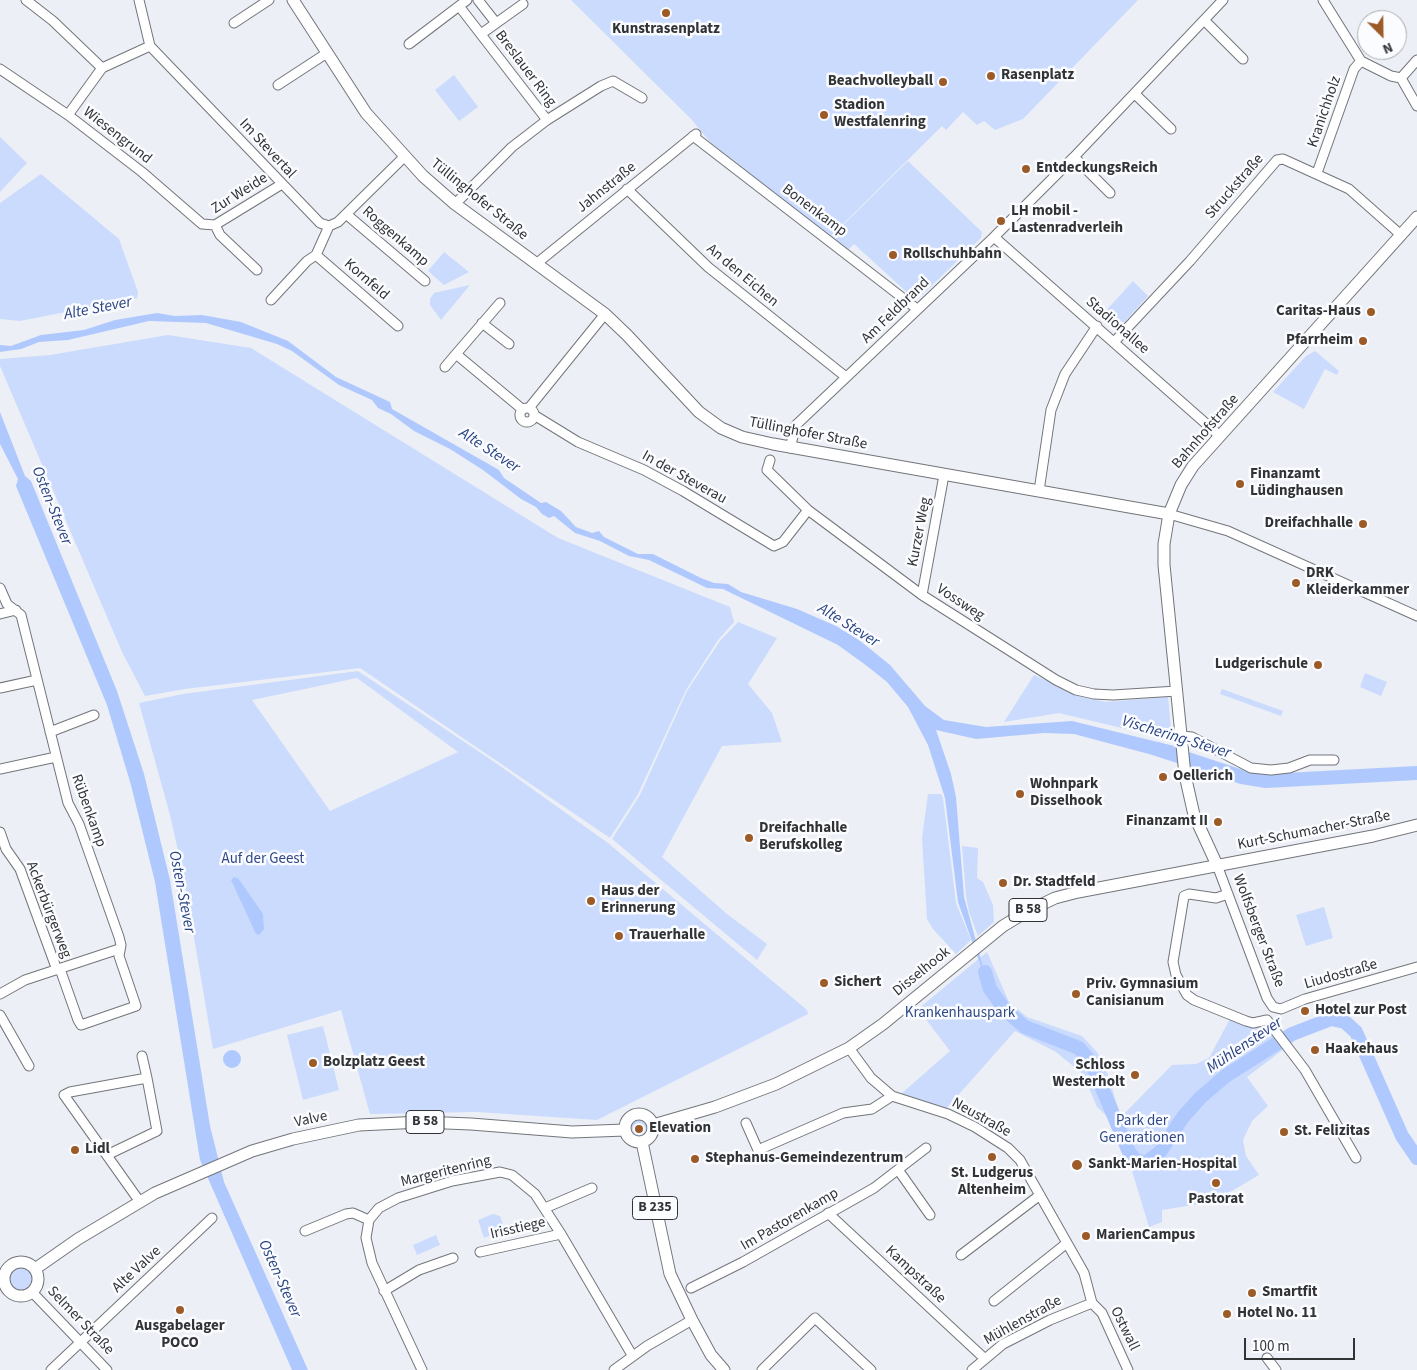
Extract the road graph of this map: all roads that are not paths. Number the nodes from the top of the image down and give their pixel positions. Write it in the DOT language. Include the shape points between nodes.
graph roads {
  1 [pos="26,0"];
  2 [pos="139,0"];
  3 [pos="269,0"];
  4 [pos="293,0"];
  5 [pos="478,0"];
  6 [pos="1224,0"];
  7 [pos="1323,0"];
  8 [pos="463,3"];
  9 [pos="523,4"];
  10 [pos="1204,20"];
  11 [pos="234,23"];
  12 [pos="496,23"];
  13 [pos="481,34"];
  14 [pos="409,44"];
  15 [pos="150,46"];
  16 [pos="327,53"];
  17 [pos="1357,54"];
  18 [pos="1243,59"];
  19 [pos="1361,60"];
  20 [pos="1417,60"];
  21 [pos="102,68"];
  22 [pos="0,69"];
  23 [pos="1401,78"];
  24 [pos="278,85"];
  25 [pos="1135,94"];
  26 [pos="642,98"];
  27 [pos="1417,106"];
  28 [pos="68,115"];
  29 [pos="547,120"];
  30 [pos="1171,129"];
  31 [pos="694,135"];
  32 [pos="404,157"];
  33 [pos="1074,157"];
  34 [pos="1317,173"];
  35 [pos="282,184"];
  36 [pos="627,190"];
  37 [pos="1110,193"];
  38 [pos="456,204"];
  39 [pos="346,214"];
  40 [pos="1417,218"];
  41 [pos="215,225"];
  42 [pos="329,226"];
  43 [pos="1401,235"];
  44 [pos="994,237"];
  45 [pos="316,255"];
  46 [pos="536,264"];
  47 [pos="257,270"];
  48 [pos="425,282"];
  49 [pos="271,300"];
  50 [pos="500,303"];
  51 [pos="917,310"];
  52 [pos="605,314"];
  53 [pos="482,323"];
  54 [pos="398,326"];
  55 [pos="1098,326"];
  56 [pos="1115,342"];
  57 [pos="509,344"];
  58 [pos="456,354"];
  59 [pos="445,367"];
  60 [pos="846,377"];
  61 [pos="528,411"];
  62 [pos="1220,436"];
  63 [pos="790,448"];
  64 [pos="770,460"];
  65 [pos="944,475"];
  66 [pos="1039,491"];
  67 [pos="808,510"];
  68 [pos="1169,514"];
  69 [pos="0,588"];
  70 [pos="922,595"];
  71 [pos="16,610"];
  72 [pos="0,614"];
  73 [pos="1417,616"];
  74 [pos="37,680"];
  75 [pos="0,688"];
  76 [pos="1177,691"];
  77 [pos="94,715"];
  78 [pos="50,732"];
  79 [pos="1182,740"];
  80 [pos="56,757"];
  81 [pos="1334,760"];
  82 [pos="0,769"];
  83 [pos="1417,825"];
  84 [pos="0,832"];
  85 [pos="1217,865"];
  86 [pos="1228,894"];
  87 [pos="119,949"];
  88 [pos="1417,967"];
  89 [pos="58,970"];
  90 [pos="0,994"];
  91 [pos="1273,1007"];
  92 [pos="0,1015"];
  93 [pos="1267,1020"];
  94 [pos="849,1048"];
  95 [pos="142,1056"];
  96 [pos="29,1066"];
  97 [pos="147,1078"];
  98 [pos="892,1096"];
  99 [pos="746,1123"];
  100 [pos="653,1125"];
  101 [pos="625,1130"];
  102 [pos="642,1142"];
  103 [pos="926,1148"];
  104 [pos="107,1155"];
  105 [pos="1356,1158"];
  106 [pos="899,1171"];
  107 [pos="592,1188"];
  108 [pos="1040,1195"];
  109 [pos="140,1202"];
  110 [pos="546,1208"];
  111 [pos="828,1213"];
  112 [pos="930,1215"];
  113 [pos="212,1218"];
  114 [pos="369,1220"];
  115 [pos="305,1231"];
  116 [pos="561,1234"];
  117 [pos="1067,1242"];
  118 [pos="480,1252"];
  119 [pos="961,1255"];
  120 [pos="453,1258"];
  121 [pos="4,1262"];
  122 [pos="35,1269"];
  123 [pos="691,1288"];
  124 [pos="384,1291"];
  125 [pos="4,1292"];
  126 [pos="32,1292"];
  127 [pos="994,1301"];
  128 [pos="1092,1303"];
  129 [pos="692,1320"];
  130 [pos="80,1342"];
  131 [pos="632,1355"];
  132 [pos="984,1358"];
  133 [pos="1267,1358"];
  134 [pos="51,1370"];
  135 [pos="107,1370"];
  136 [pos="422,1370"];
  137 [pos="614,1370"];
  138 [pos="724,1370"];
  139 [pos="762,1370"];
  140 [pos="871,1370"];
  141 [pos="972,1370"];
  142 [pos="1128,1370"];
  143 [pos="1276,1370"];
  1 -- 21 [label="street"];
  2 -- 15 [label="street"];
  3 -- 11 [label="street"];
  4 -- 16 [label="main road, Tüllinghofer Straße"];
  5 -- 12 [label="street, Breslauer Ring"];
  6 -- 10 [label="street, Am Feldbrand"];
  7 -- 17 [label="street"];
  8 -- 13 [label="street, Breslauer Ring"];
  8 -- 14 [label="street, Breslauer Ring"];
  9 -- 12 [label="street, Breslauer Ring"];
  10 -- 18 [label="street"];
  10 -- 25 [label="street, Am Feldbrand"];
  12 -- 13 [label="street, Breslauer Ring"];
  13 -- 29 [label="street, Breslauer Ring"];
  15 -- 21 [label="street"];
  15 -- 35 [label="street, Im Stevertal"];
  16 -- 24 [label="street"];
  16 -- 32 [label="main road, Tüllinghofer Straße" via="375,125"];
  19 -- 23 [label="street"];
  19 -- 34 [label="street, Kranichholz" via="1354,69"];
  20 -- 23 [label="street"];
  21 -- 28 [label="street"];
  22 -- 28 [label="street, Wiesengrund"];
  23 -- 27 [label="street"];
  25 -- 30 [label="street"];
  25 -- 33 [label="street, Am Feldbrand"];
  26 -- 29 [label="street, Breslauer Ring" via="613,82 601,86"];
  28 -- 41 [label="street, Wiesengrund" via="202,224"];
  29 -- 38 [label="street, Breslauer Ring" via="512,147"];
  31 -- 36 [label="street, Jahnstraße"];
  31 -- 51 [label="street, Bonenkamp"];
  32 -- 38 [label="main road, Tüllinghofer Straße"];
  32 -- 39 [label="street"];
  33 -- 37 [label="street"];
  33 -- 44 [label="street, Am Feldbrand"];
  34 -- 43 [label="street, Struckstraße" via="1349,189"];
  34 -- 56 [label="street, Struckstraße" via="1283,159 1277,160"];
  35 -- 41 [label="street, Zur Weide"];
  35 -- 42 [label="street, Im Stevertal" via="320,223"];
  36 -- 46 [label="street, Jahnstraße"];
  36 -- 60 [label="street, An den Eichen" via="708,267"];
  38 -- 46 [label="main road, Tüllinghofer Straße"];
  39 -- 42 [label="street"];
  39 -- 48 [label="street, Roggenkamp"];
  40 -- 43 [label="main road"];
  41 -- 47 [label="street, Zur Weide" via="220,235"];
  42 -- 45 [label="street"];
  43 -- 62 [label="main road, Bahnhofstraße"];
  44 -- 51 [label="street, Am Feldbrand"];
  44 -- 55 [label="street, Stadionallee"];
  45 -- 49 [label="street"];
  45 -- 54 [label="street, Kornfeld"];
  46 -- 52 [label="main road, Tüllinghofer Straße"];
  50 -- 53 [label="street"];
  51 -- 60 [label="street, Am Feldbrand"];
  52 -- 61 [label="street"];
  52 -- 63 [label="main road, Tüllinghofer Straße" via="699,412 716,425 742,437"];
  53 -- 57 [label="street"];
  53 -- 58 [label="street"];
  55 -- 56 [label="street, Stadionallee"];
  55 -- 66 [label="street" via="1065,374 1051,410"];
  56 -- 62 [label="street, Stadionallee"];
  58 -- 59 [label="street"];
  58 -- 61 [label="street, In der Steverau"];
  60 -- 63 [label="street, Am Feldbrand" via="796,426"];
  61 -- 67 [label="street, In der Steverau" via="578,442 644,470 683,491 774,546 783,542"];
  62 -- 68 [label="main road, Bahnhofstraße" via="1186,476"];
  63 -- 65 [label="main road, Tüllinghofer Straße"];
  64 -- 67 [label="street, Vossweg" via="767,470"];
  65 -- 66 [label="main road, Tüllinghofer Straße"];
  65 -- 70 [label="street, Kurzer Weg"];
  66 -- 68 [label="main road, Tüllinghofer Straße"];
  67 -- 70 [label="street, Vossweg"];
  68 -- 73 [label="street, Tüllinghofer Straße" via="1228,531"];
  68 -- 76 [label="main road, Wolfsberger Straße" via="1164,553"];
  69 -- 71 [label="street, Rübenkamp" via="7,604"];
  70 -- 76 [label="street, Vossweg" via="1040,671 1076,690 1113,695"];
  71 -- 72 [label="street"];
  71 -- 74 [label="street, Rübenkamp" via="21,614"];
  74 -- 75 [label="street"];
  74 -- 78 [label="street, Rübenkamp"];
  76 -- 79 [label="main road, Wolfsberger Straße"];
  77 -- 78 [label="street"];
  78 -- 80 [label="street, Rübenkamp"];
  79 -- 81 [label="street" via="1192,737 1251,768 1271,770 1289,768 1310,760"];
  79 -- 85 [label="main road, Wolfsberger Straße" via="1194,815"];
  80 -- 82 [label="street"];
  80 -- 87 [label="street, Rübenkamp" via="68,803 79,824 119,937"];
  83 -- 85 [label="main road, Kurt-Schumacher-Straße / B 58"];
  84 -- 89 [label="street, Ackerbürgerweg" via="6,850 20,869"];
  85 -- 86 [label="street, Wolfsberger Straße"];
  85 -- 94 [label="main road, Disselhook / B 58" via="1055,898 1014,919"];
  86 -- 91 [label="street, Wolfsberger Straße"];
  86 -- 93 [label="street" via="1210,898 1184,896 1175,968 1181,986 1194,1000 1253,1023"];
  87 -- 89 [label="street"];
  87 -- 89 [label="street, Rübenkamp" via="136,1006 86,1024 81,1025 78,1020"];
  88 -- 91 [label="street, Liudostraße" via="1286,1007"];
  89 -- 90 [label="street" via="25,980"];
  91 -- 93 [label="street, Wolfsberger Straße"];
  92 -- 96 [label="street"];
  93 -- 105 [label="street" via="1308,1075"];
  94 -- 98 [label="street, Neustraße" via="871,1078"];
  94 -- 100 [label="main road, Disselhook / B 58" via="776,1084 716,1107"];
  95 -- 97 [label="street"];
  97 -- 104 [label="street" via="157,1131"];
  97 -- 104 [label="street" via="70,1092 64,1096"];
  98 -- 99 [label="street" via="872,1110 843,1113 758,1150"];
  98 -- 108 [label="street, Neustraße" via="948,1114 1008,1148 1020,1160"];
  100 -- 101 [label="main road" via="648,1116 637,1114 627,1121"];
  100 -- 102 [label="main road" via="652,1134"];
  101 -- 102 [label="main road" via="629,1138"];
  101 -- 109 [label="main road, Valve / B 58" via="572,1132 471,1124 378,1124 293,1139 196,1174"];
  102 -- 129 [label="main road, B 235" via="670,1274"];
  103 -- 106 [label="street, Im Pastorenkamp"];
  104 -- 109 [label="street"];
  106 -- 111 [label="street, Im Pastorenkamp"];
  106 -- 112 [label="street"];
  107 -- 110 [label="street"];
  108 -- 117 [label="street, Neustraße"];
  108 -- 119 [label="street"];
  109 -- 122 [label="main road, Valve / B 58"];
  110 -- 114 [label="street, Margeritenring" via="524,1183 500,1172 452,1181 405,1195 379,1208"];
  110 -- 116 [label="street, Margeritenring"];
  111 -- 123 [label="street, Im Pastorenkamp" via="744,1262"];
  111 -- 132 [label="street, Kampstraße"];
  113 -- 130 [label="street, Alte Valve"];
  114 -- 115 [label="street" via="353,1213 346,1214"];
  114 -- 124 [label="street" via="367,1249"];
  116 -- 118 [label="street, Irisstiege"];
  116 -- 131 [label="street, Margeritenring"];
  117 -- 127 [label="street"];
  117 -- 128 [label="street, Neustraße" via="1084,1274"];
  120 -- 124 [label="street" via="419,1270"];
  121 -- 122 [label="main road" via="22,1261"];
  121 -- 125 [label="main road"];
  122 -- 126 [label="main road" via="38,1281"];
  124 -- 136 [label="street"];
  125 -- 126 [label="main road" via="19,1296"];
  126 -- 130 [label="street, Selmer Straße"];
  128 -- 132 [label="street, Mühlenstraße" via="1034,1327"];
  128 -- 142 [label="street, Ostwall" via="1102,1313"];
  129 -- 131 [label="street"];
  129 -- 138 [label="main road, B 235" via="711,1355"];
  130 -- 134 [label="street, Alte Valve"];
  130 -- 135 [label="street, Selmer Straße"];
  131 -- 137 [label="street"];
  132 -- 141 [label="street, Mühlenstraße"];
  133 -- 143 [label="street"];
  139 -- 140 [label="street" via="815,1318"];
}
